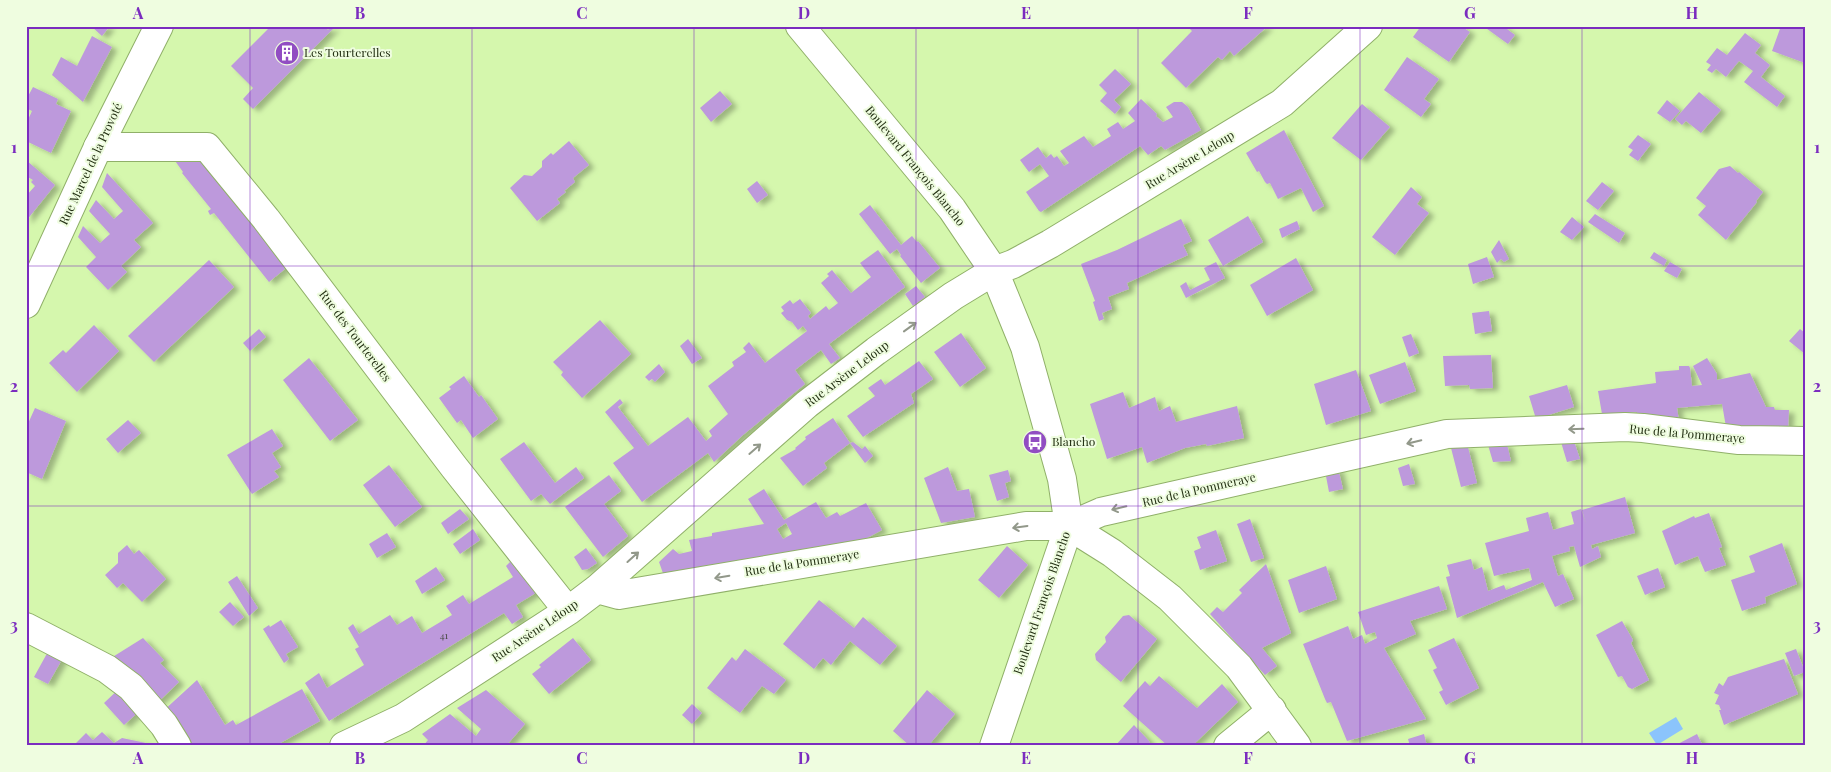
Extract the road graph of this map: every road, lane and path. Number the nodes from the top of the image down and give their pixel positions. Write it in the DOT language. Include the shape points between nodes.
graph roads {
  1 [pos="159,26"];
  2 [pos="800,26"];
  3 [pos="1368,26"];
  4 [pos="98,147"];
  5 [pos="994,270"];
  6 [pos="26,304"];
  7 [pos="1805,441"];
  8 [pos="1069,526"];
  9 [pos="597,589"];
  10 [pos="568,611"];
  11 [pos="26,627"];
  12 [pos="1272,710"];
  13 [pos="176,746"];
  14 [pos="344,746"];
  15 [pos="994,746"];
  16 [pos="1228,746"];
  17 [pos="1297,746"];
  1 -- 4 [label="street, Rue Marcel de la Provoté"];
  2 -- 5 [label="street, Boulevard François Blancho" via="952,208"];
  3 -- 5 [label="street, Rue Arsène Leloup" via="1282,104 1050,244 1013,264"];
  4 -- 6 [label="street, Rue Marcel de la Provoté"];
  4 -- 10 [label="street, Rue des Tourterelles" via="207,146"];
  5 -- 8 [label="street, Boulevard François Blancho" via="1025,347 1062,479"];
  9 -- 5 [label="street, Rue Arsène Leloup, one-way" via="808,404 945,302"];
  7 -- 8 [label="street, Rue de la Pommeraye, one-way" via="1739,440 1642,428 1447,434 1101,512"];
  8 -- 9 [label="street, Rue de la Pommeraye, one-way" via="1026,526 619,595"];
  8 -- 12 [label="street" via="1112,553 1170,598 1239,667"];
  8 -- 15 [label="street, Boulevard François Blancho"];
  9 -- 10 [label="street, Rue Arsène Leloup"];
  10 -- 14 [label="street, Rue Arsène Leloup" via="403,718"];
  11 -- 13 [label="street" via="108,669 131,687 164,725"];
  12 -- 16 [label="street"];
  12 -- 17 [label="street"];
}
